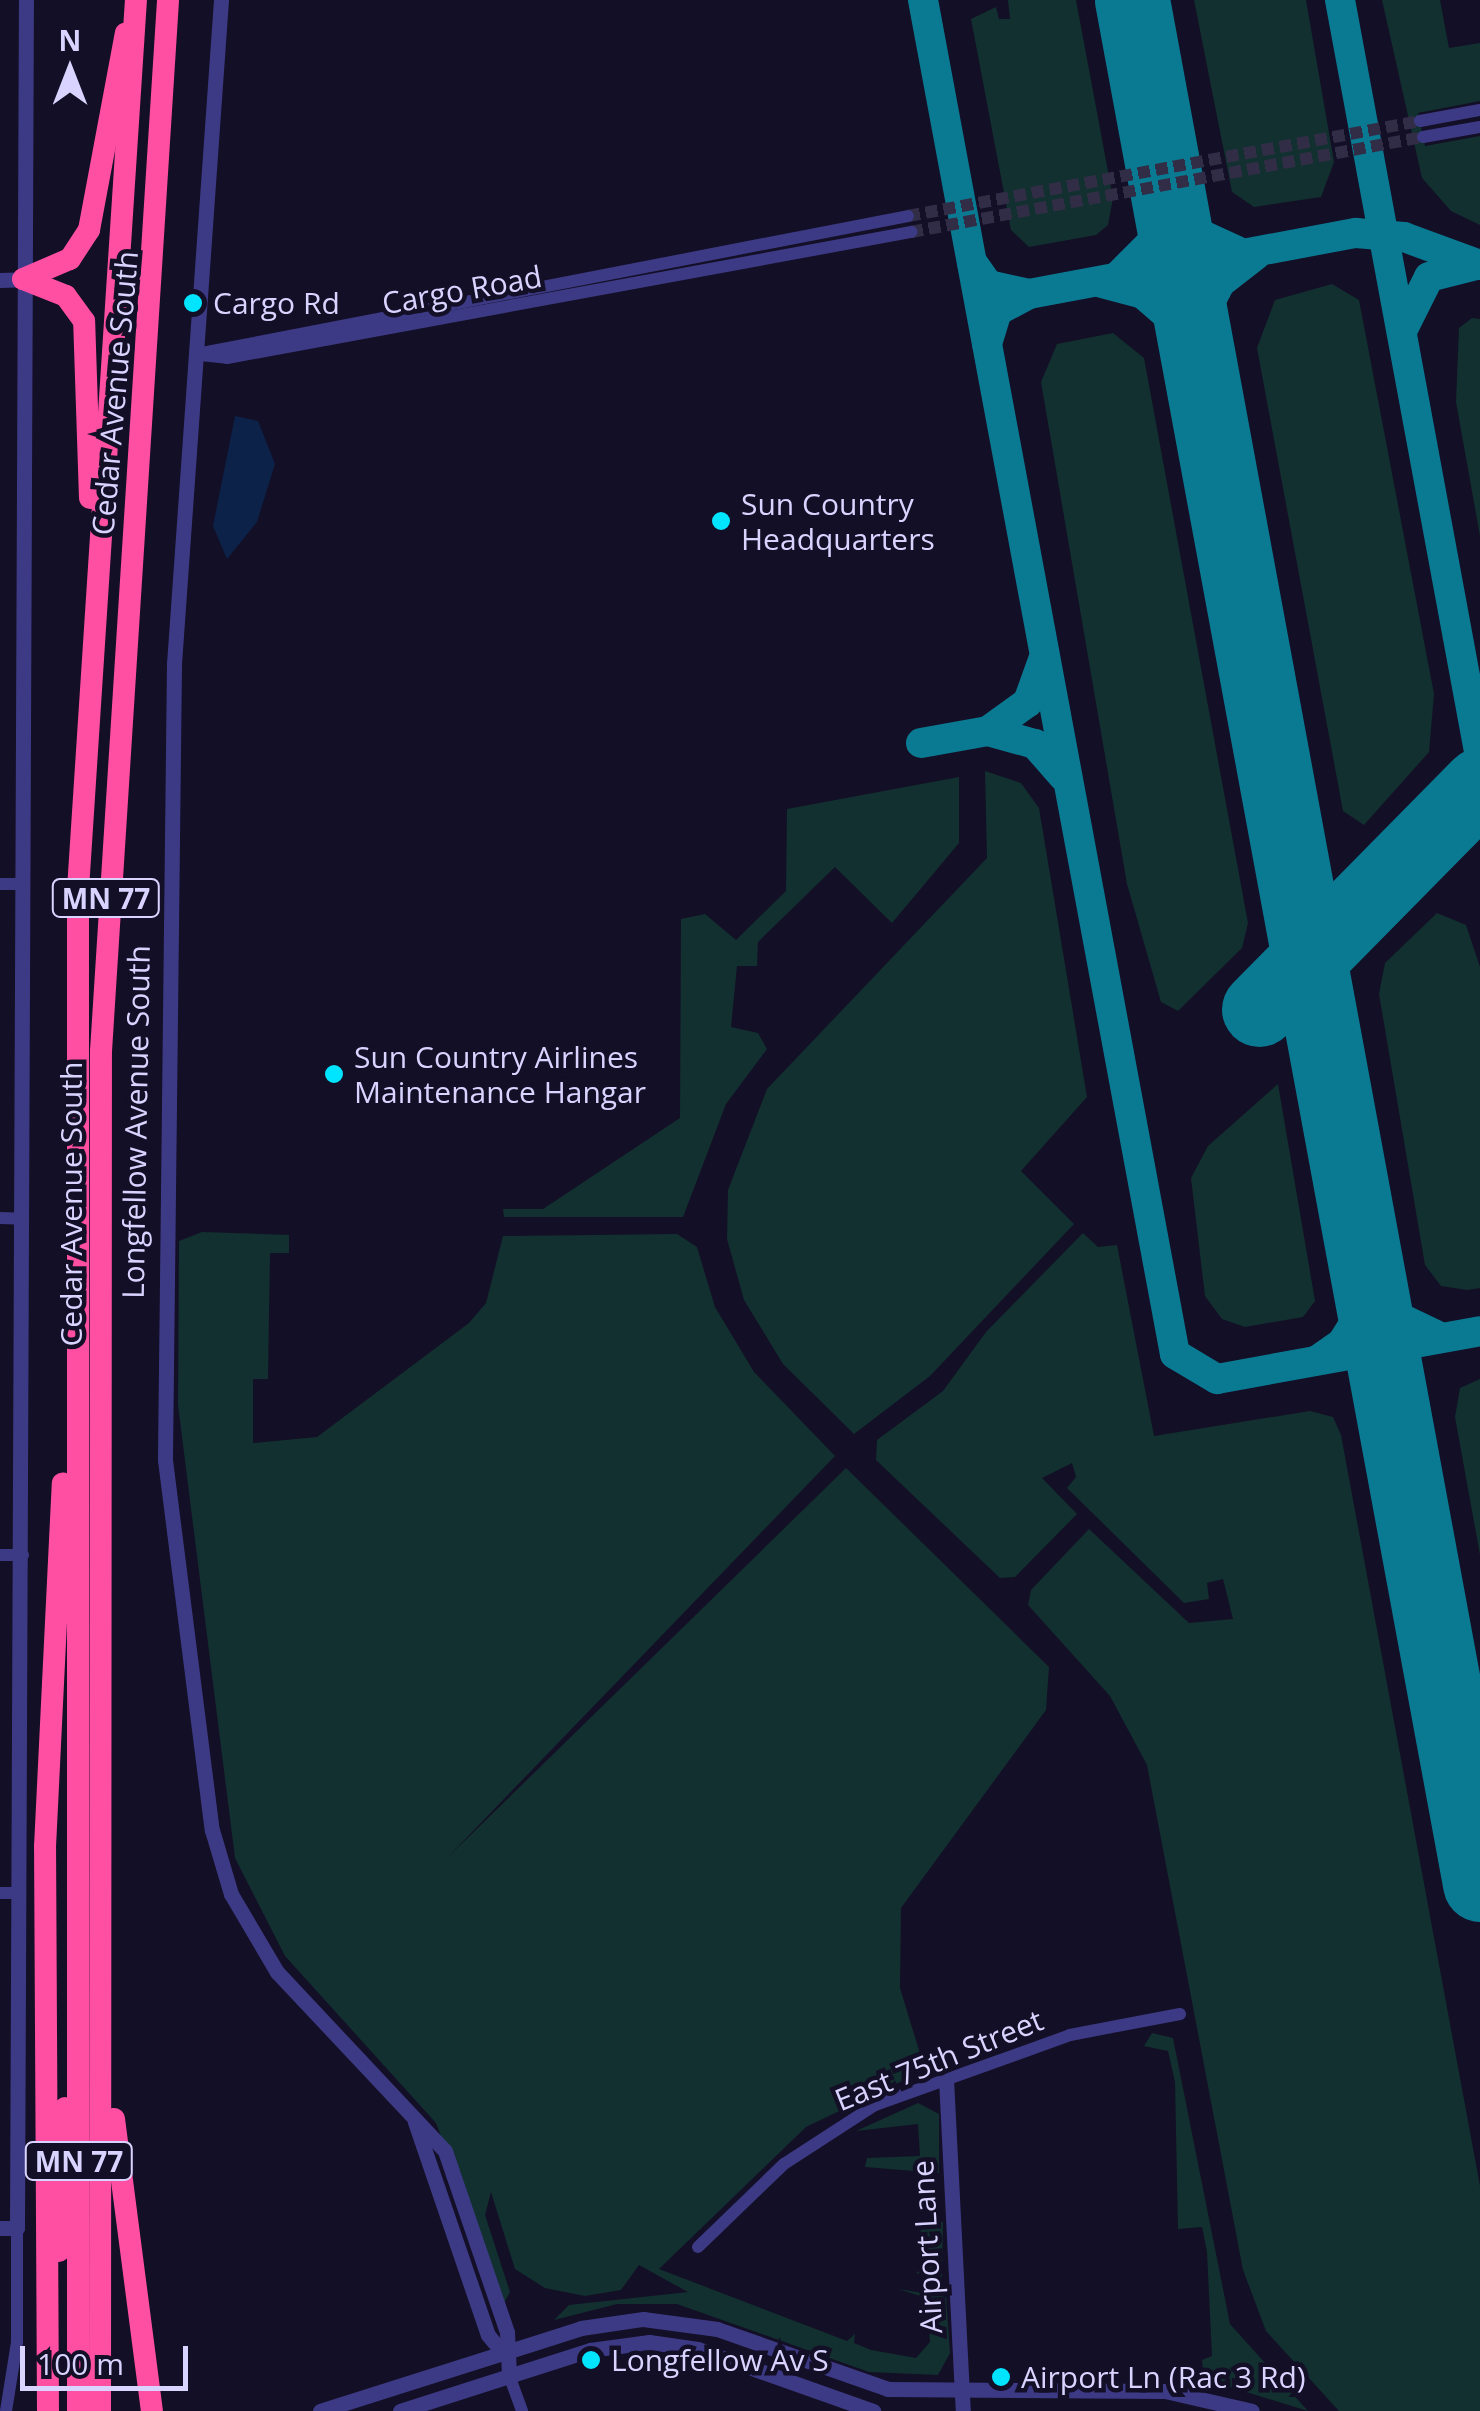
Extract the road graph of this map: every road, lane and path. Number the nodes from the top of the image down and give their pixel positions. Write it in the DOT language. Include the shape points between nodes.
graph roads {
  1 [pos="26,0"];
  2 [pos="134,0"];
  3 [pos="168,0"];
  4 [pos="222,0"];
  5 [pos="1480,110"];
  6 [pos="1420,122"];
  7 [pos="1480,127"];
  8 [pos="1423,137"];
  9 [pos="908,216"];
  10 [pos="911,232"];
  11 [pos="11,280"];
  12 [pos="200,354"];
  13 [pos="89,630"];
  14 [pos="0,884"];
  15 [pos="23,884"];
  16 [pos="0,1218"];
  17 [pos="23,1219"];
  18 [pos="76,1420"];
  19 [pos="0,1556"];
  20 [pos="23,1556"];
  21 [pos="0,1892"];
  22 [pos="19,1893"];
  23 [pos="80,1910"];
  24 [pos="103,1986"];
  25 [pos="1180,2014"];
  26 [pos="946,2080"];
  27 [pos="43,2218"];
  28 [pos="0,2228"];
  29 [pos="18,2228"];
  30 [pos="698,2247"];
  31 [pos="504,2354"];
  32 [pos="510,2376"];
  33 [pos="963,2391"];
  34 [pos="6,2411"];
  35 [pos="30,2411"];
  36 [pos="48,2411"];
  37 [pos="59,2411"];
  38 [pos="78,2411"];
  39 [pos="100,2411"];
  40 [pos="152,2411"];
  41 [pos="320,2411"];
  42 [pos="400,2411"];
  43 [pos="522,2411"];
  44 [pos="874,2411"];
  45 [pos="963,2411"];
  46 [pos="1252,2411"];
  1 -- 11 [label="street"];
  2 -- 11 [label="highway" via="89,230 70,259"];
  2 -- 13 [label="highway, Cedar Avenue South / MN 77" via="122,280"];
  3 -- 24 [label="highway, Cedar Avenue South / MN 77" via="102,1031"];
  4 -- 12 [label="street, Longfellow Avenue South"];
  5 -- 6 [label="street"];
  7 -- 8 [label="street"];
  9 -- 12 [label="street, Cargo Road" via="226,342"];
  10 -- 12 [label="street, Cargo Road" via="227,358"];
  11 -- 13 [label="highway" via="66,296 87,333"];
  11 -- 15 [label="street"];
  12 -- 31 [label="street, Longfellow Avenue South" via="166,907 165,1460 210,1818 231,1894 277,1972 444,2151 507,2332"];
  13 -- 18 [label="highway, Cedar Avenue South / MN 77"];
  14 -- 15 [label="street"];
  15 -- 17 [label="street"];
  16 -- 17 [label="street"];
  17 -- 20 [label="street"];
  18 -- 23 [label="highway, Cedar Avenue South / MN 77"];
  18 -- 27 [label="highway" via="63,1476 47,1740"];
  19 -- 20 [label="street"];
  20 -- 22 [label="street"];
  21 -- 22 [label="street"];
  22 -- 29 [label="street"];
  23 -- 37 [label="highway" via="60,2198"];
  23 -- 38 [label="highway, Cedar Avenue South / MN 77"];
  24 -- 39 [label="highway, Cedar Avenue South / MN 77"];
  24 -- 40 [label="highway" via="125,2247"];
  25 -- 26 [label="street, East 75th Street" via="1070,2035"];
  26 -- 30 [label="street, East 75th Street" via="812,2142"];
  26 -- 33 [label="street, Airport Lane"];
  27 -- 35 [label="highway"];
  27 -- 36 [label="highway"];
  28 -- 29 [label="street"];
  29 -- 34 [label="street" via="18,2342"];
  31 -- 32 [label="street, Longfellow Avenue South"];
  31 -- 33 [label="street" via="604,2322 665,2319 872,2386"];
  31 -- 41 [label="street"];
  32 -- 42 [label="street"];
  32 -- 43 [label="street"];
  32 -- 44 [label="street" via="610,2346 666,2343"];
  33 -- 45 [label="street, Airport Lane"];
  33 -- 46 [label="street" via="1165,2390"];
}
